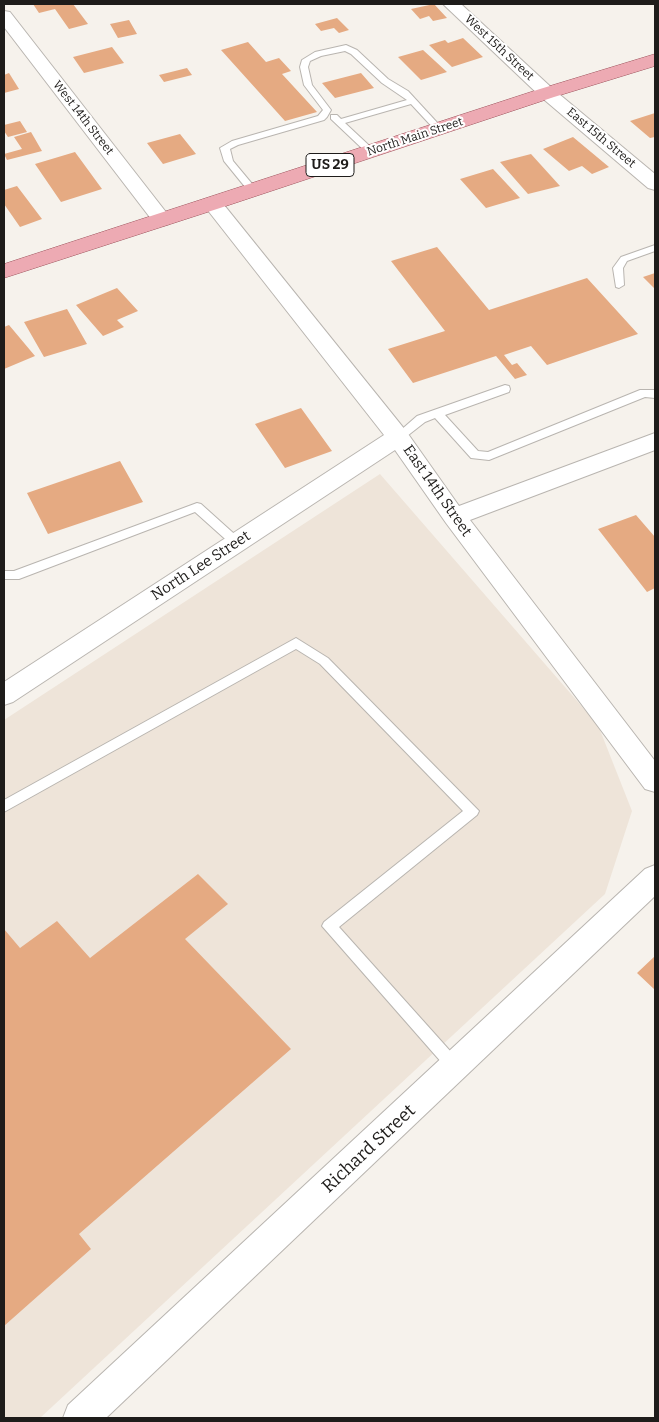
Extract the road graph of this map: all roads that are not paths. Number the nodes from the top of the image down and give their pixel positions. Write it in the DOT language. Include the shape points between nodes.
graph roads {
  1 [pos="451,4"];
  2 [pos="4,16"];
  3 [pos="655,60"];
  4 [pos="547,93"];
  5 [pos="413,102"];
  6 [pos="327,110"];
  7 [pos="339,122"];
  8 [pos="439,129"];
  9 [pos="371,152"];
  10 [pos="655,184"];
  11 [pos="253,191"];
  12 [pos="213,204"];
  13 [pos="162,220"];
  14 [pos="655,248"];
  15 [pos="4,271"];
  16 [pos="618,285"];
  17 [pos="505,389"];
  18 [pos="655,394"];
  19 [pos="438,414"];
  20 [pos="398,437"];
  21 [pos="655,441"];
  22 [pos="454,517"];
  23 [pos="237,543"];
  24 [pos="4,575"];
  25 [pos="4,695"];
  26 [pos="655,781"];
  27 [pos="4,806"];
  28 [pos="655,878"];
  29 [pos="455,1068"];
  30 [pos="81,1418"];
  1 -- 4 [label="street, West 15th Street"];
  2 -- 13 [label="street, West 14th Street"];
  3 -- 4 [label="main road, North Main Street / US 29"];
  4 -- 8 [label="main road, North Main Street / US 29"];
  4 -- 10 [label="street, East 15th Street"];
  5 -- 6 [label="lane" via="346,48 306,60 304,67 308,85"];
  5 -- 7 [label="lane"];
  5 -- 8 [label="lane"];
  6 -- 7 [label="lane"];
  6 -- 11 [label="lane" via="320,118 235,142 225,148 229,161"];
  7 -- 9 [label="lane"];
  8 -- 9 [label="main road, North Main Street / US 29"];
  9 -- 11 [label="main road, North Main Street / US 29"];
  11 -- 12 [label="main road, North Main Street / US 29"];
  12 -- 13 [label="main road, North Main Street / US 29"];
  12 -- 20 [label="street, East 14th Street"];
  13 -- 15 [label="main road, North Main Street / US 29"];
  14 -- 16 [label="lane" via="624,259 618,268"];
  17 -- 19 [label="lane"];
  18 -- 19 [label="lane" via="644,393 489,456 475,455"];
  19 -- 20 [label="lane" via="422,419"];
  20 -- 22 [label="street, East 14th Street"];
  20 -- 23 [label="street, North Lee Street"];
  21 -- 22 [label="street"];
  22 -- 26 [label="street, East 14th Street"];
  23 -- 24 [label="lane" via="197,507 15,576"];
  23 -- 25 [label="street, North Lee Street"];
  27 -- 29 [label="lane" via="296,643 324,661 472,811 329,926"];
  28 -- 29 [label="street, Richard Street"];
  29 -- 30 [label="street, Richard Street"];
}
